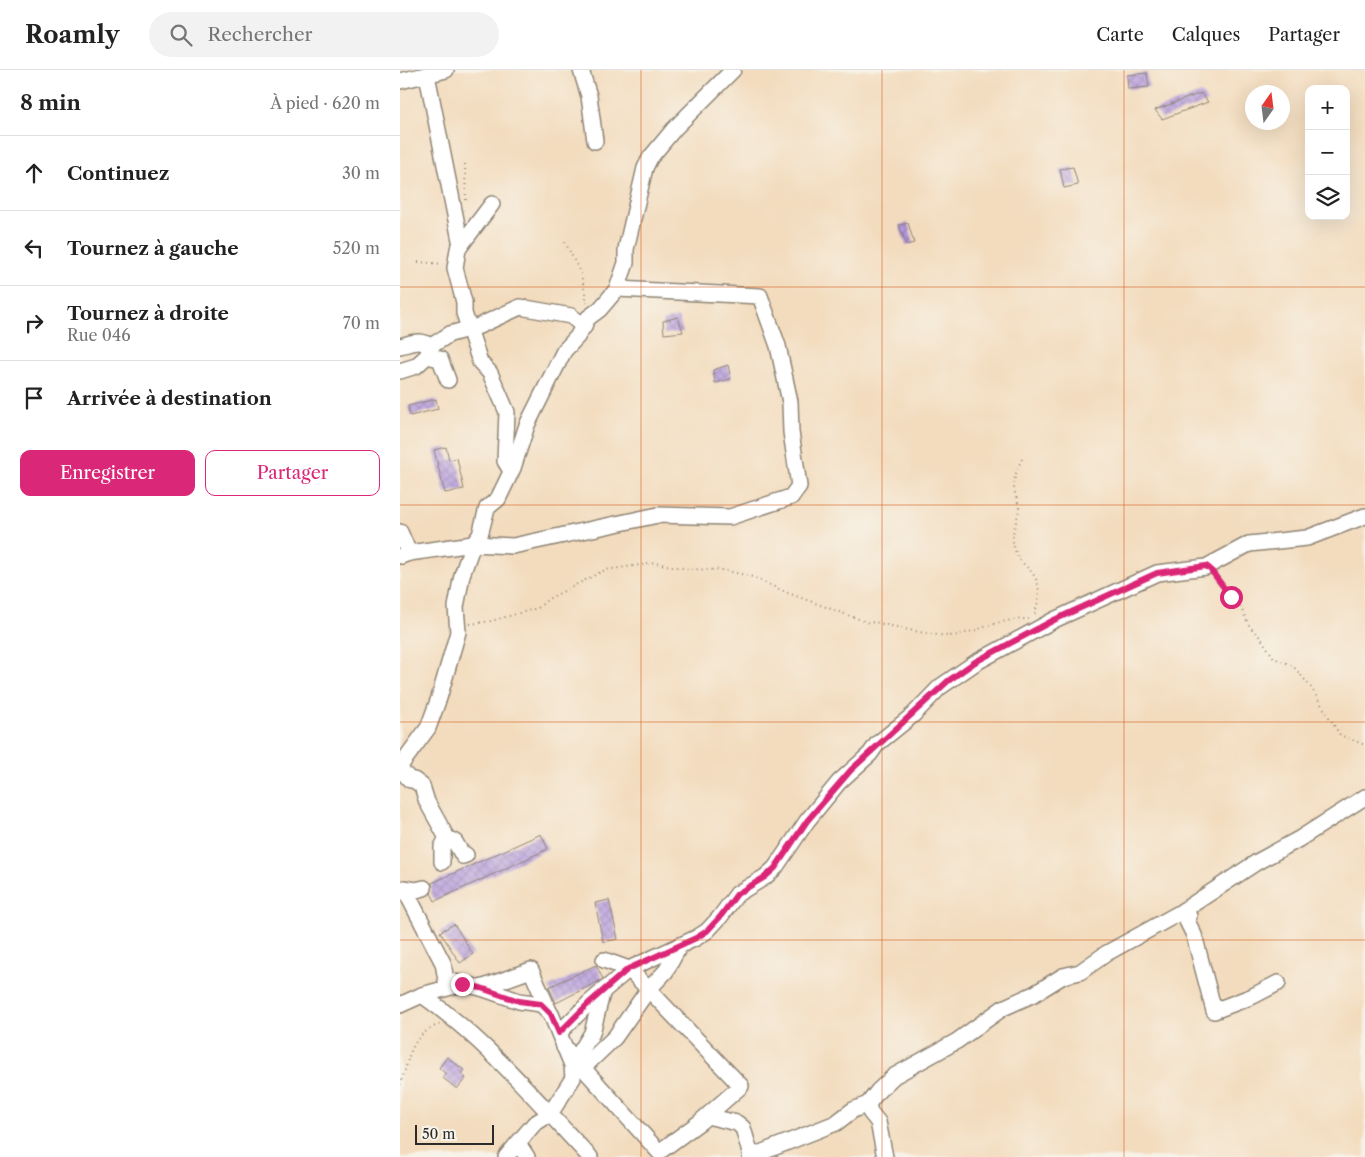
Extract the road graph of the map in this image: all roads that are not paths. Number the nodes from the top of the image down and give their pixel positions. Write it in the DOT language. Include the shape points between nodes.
graph roads {
  1 [pos="446,70"];
  2 [pos="581,70"];
  3 [pos="733,70"];
  4 [pos="426,75"];
  5 [pos="402,77"];
  6 [pos="595,141"];
  7 [pos="492,204"];
  8 [pos="461,245"];
  9 [pos="617,289"];
  10 [pos="586,322"];
  11 [pos="463,331"];
  12 [pos="400,346"];
  13 [pos="431,346"];
  14 [pos="400,371"];
  15 [pos="448,380"];
  16 [pos="511,471"];
  17 [pos="1365,516"];
  18 [pos="400,532"];
  19 [pos="473,544"];
  20 [pos="404,555"];
  21 [pos="400,767"];
  22 [pos="1365,796"];
  23 [pos="447,838"];
  24 [pos="466,855"];
  25 [pos="442,862"];
  26 [pos="414,890"];
  27 [pos="1184,910"];
  28 [pos="680,945"];
  29 [pos="604,960"];
  30 [pos="628,969"];
  31 [pos="462,984"];
  32 [pos="1278,984"];
  33 [pos="481,988"];
  34 [pos="603,990"];
  35 [pos="648,990"];
  36 [pos="422,996"];
  37 [pos="400,1006"];
  38 [pos="551,1014"];
  39 [pos="562,1040"];
  40 [pos="578,1061"];
  41 [pos="868,1104"];
  42 [pos="550,1114"];
  43 [pos="707,1116"];
  44 [pos="518,1143"];
  45 [pos="660,1154"];
  46 [pos="750,1156"];
  47 [pos="506,1157"];
  48 [pos="528,1157"];
  49 [pos="590,1157"];
  50 [pos="884,1157"];
  1 -- 4 [label="street"];
  2 -- 6 [label="street" via="589,96"];
  3 -- 9 [label="street" via="650,158"];
  4 -- 5 [label="street"];
  4 -- 8 [label="street"];
  7 -- 8 [label="street"];
  8 -- 11 [label="street" via="455,268 464,302"];
  9 -- 10 [label="street"];
  9 -- 19 [label="street" via="760,296 778,346 790,402 799,486 791,497 730,516 658,515 513,546"];
  10 -- 11 [label="street" via="571,316 520,307"];
  10 -- 16 [label="street" via="564,351 527,425"];
  11 -- 13 [label="street"];
  11 -- 16 [label="street" via="490,373 507,412 505,461"];
  12 -- 13 [label="street" via="412,341"];
  13 -- 14 [label="street" via="427,356 416,366"];
  13 -- 15 [label="street" via="431,357 440,359"];
  16 -- 19 [label="street" via="498,499 488,508 480,535"];
  17 -- 28 [label="street" via="1307,538 1249,544 1206,566 1157,573 1054,620 975,662 940,688 839,782 775,868 737,894 707,931"];
  18 -- 20 [label="street"];
  19 -- 20 [label="street"];
  19 -- 21 [label="street" via="458,595 458,632 428,728"];
  21 -- 23 [label="street" via="410,780 422,786"];
  22 -- 27 [label="street"];
  23 -- 24 [label="street" via="455,842 463,856"];
  23 -- 25 [label="street" via="442,847"];
  26 -- 31 [label="street" via="443,963 446,980"];
  27 -- 32 [label="street" via="1189,916 1187,921 1194,935 1214,1011"];
  27 -- 41 [label="street" via="1106,953 1080,972 1063,976 1003,1008 957,1041 894,1076"];
  28 -- 30 [label="street"];
  28 -- 35 [label="street" via="666,971"];
  29 -- 30 [label="street"];
  30 -- 34 [label="street"];
  30 -- 35 [label="street"];
  31 -- 33 [label="street"];
  31 -- 36 [label="street"];
  33 -- 38 [label="street" via="519,1001 541,1004"];
  33 -- 38 [label="street" via="531,970"];
  34 -- 39 [label="street"];
  34 -- 40 [label="street" via="592,1033"];
  35 -- 40 [label="street" via="615,1036 588,1064"];
  35 -- 43 [label="street" via="741,1086"];
  36 -- 37 [label="street"];
  36 -- 42 [label="street" via="487,1047"];
  38 -- 39 [label="street"];
  39 -- 40 [label="street"];
  39 -- 42 [label="street" via="572,1065 573,1078"];
  40 -- 45 [label="street"];
  41 -- 46 [label="street" via="813,1133"];
  41 -- 50 [label="street" via="878,1122"];
  42 -- 44 [label="street" via="534,1124"];
  42 -- 49 [label="street"];
  43 -- 45 [label="street"];
  43 -- 46 [label="street" via="736,1123 743,1128"];
  44 -- 47 [label="street"];
  44 -- 48 [label="street"];
}
